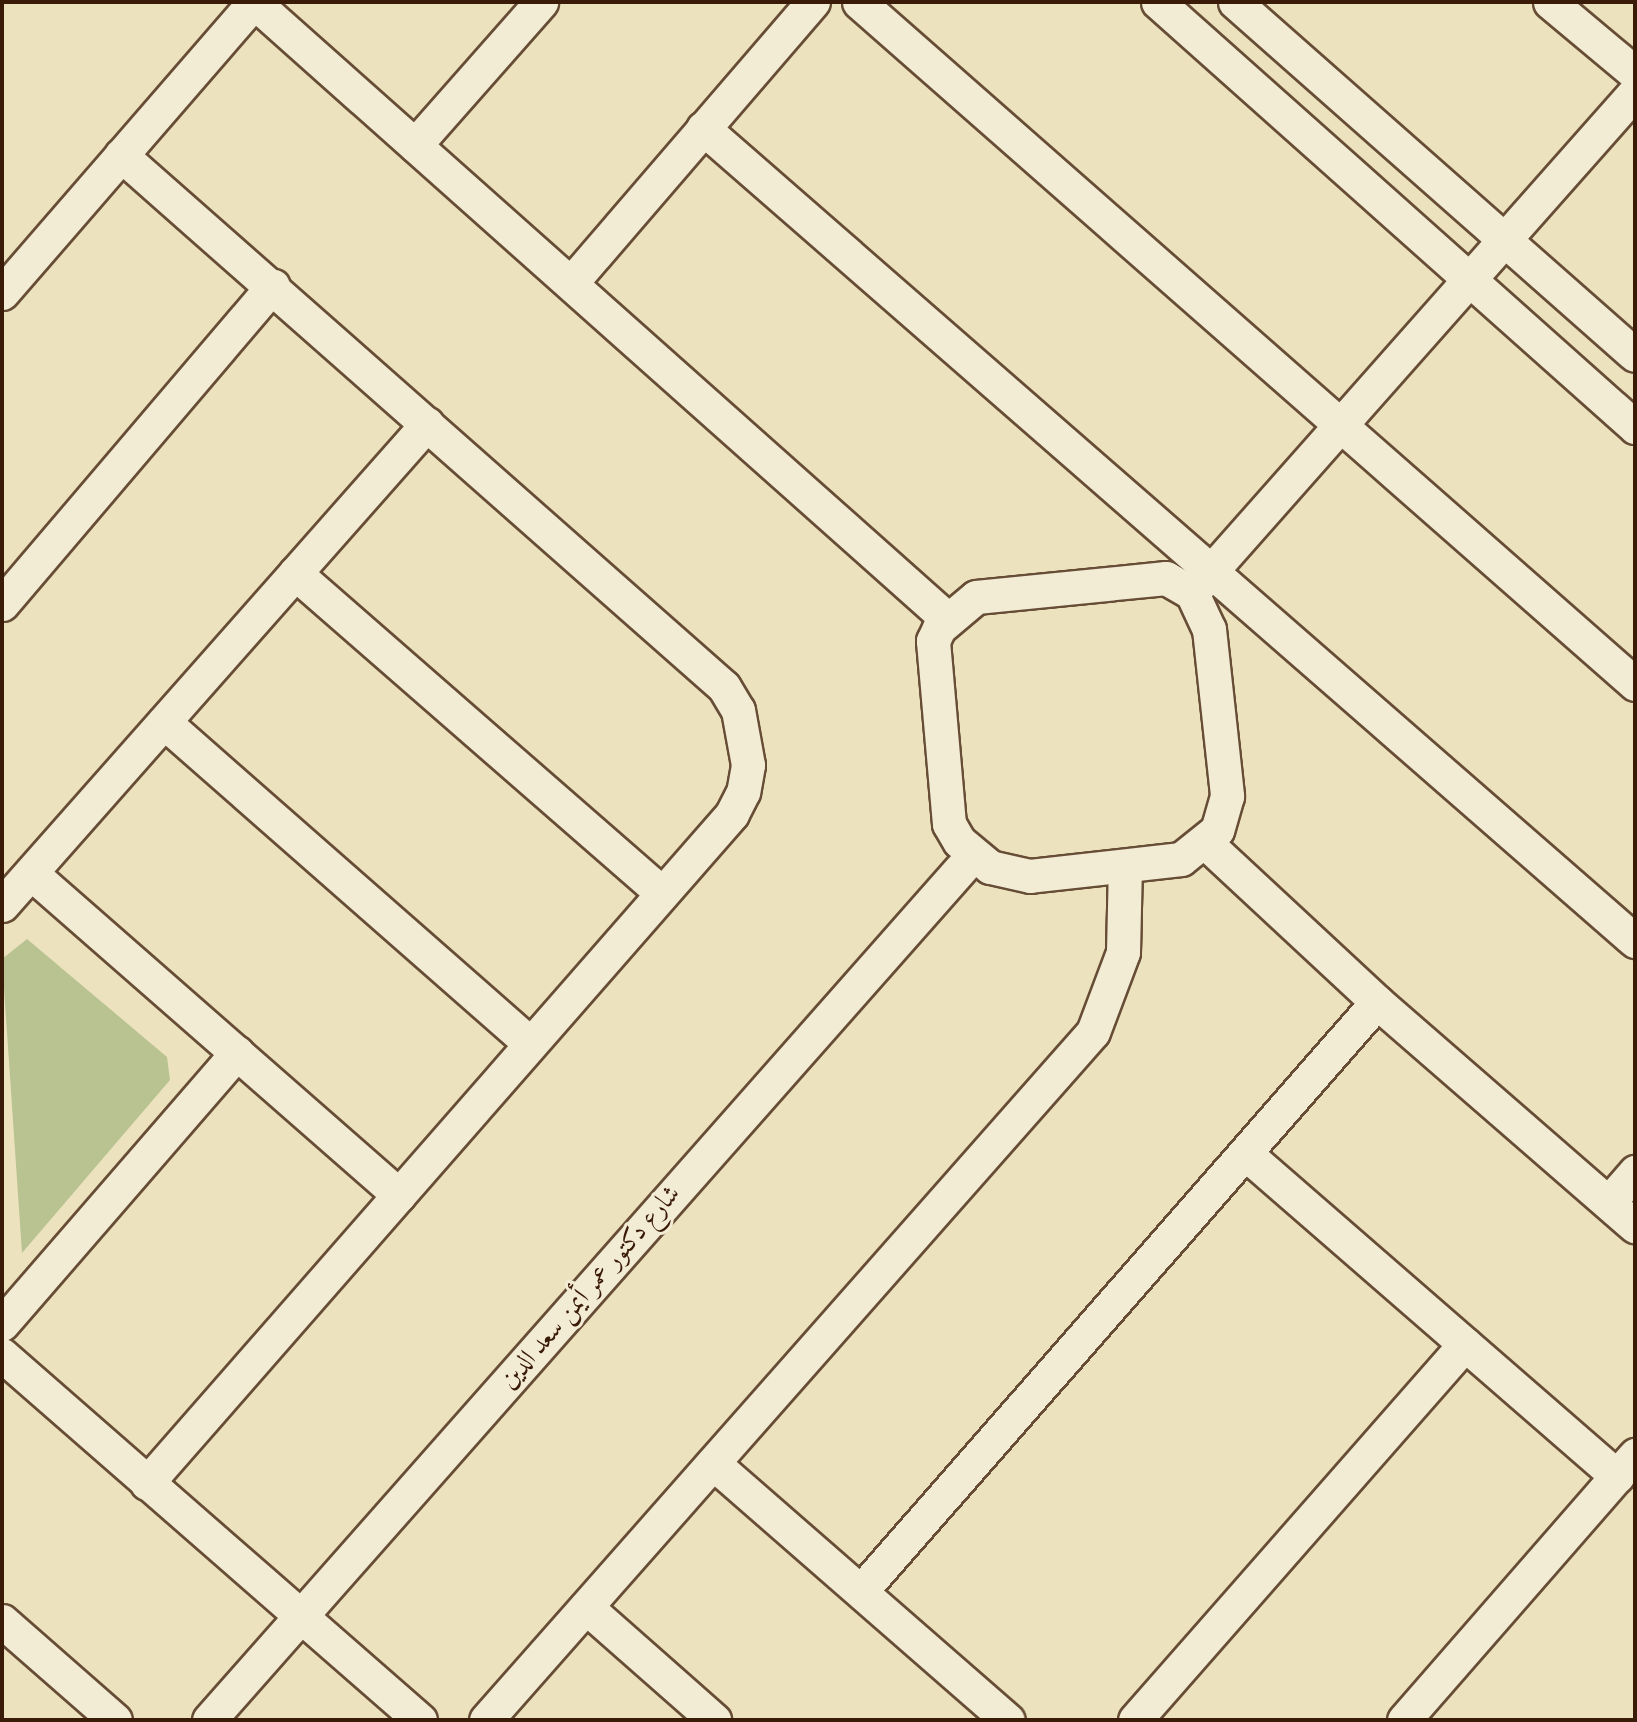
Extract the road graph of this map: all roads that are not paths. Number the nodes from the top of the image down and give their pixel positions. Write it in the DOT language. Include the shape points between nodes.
graph roads {
  1 [pos="254,2"];
  2 [pos="541,2"];
  3 [pos="813,2"];
  4 [pos="859,2"];
  5 [pos="1158,2"];
  6 [pos="1235,2"];
  7 [pos="1550,2"];
  8 [pos="1635,73"];
  9 [pos="1635,92"];
  10 [pos="1348,101"];
  11 [pos="703,128"];
  12 [pos="1312,140"];
  13 [pos="415,145"];
  14 [pos="121,155"];
  15 [pos="1503,239"];
  16 [pos="1467,279"];
  17 [pos="571,283"];
  18 [pos="273,286"];
  19 [pos="2,293"];
  20 [pos="1635,355"];
  21 [pos="427,424"];
  22 [pos="1340,424"];
  23 [pos="1635,427"];
  24 [pos="295,573"];
  25 [pos="1202,581"];
  26 [pos="2,604"];
  27 [pos="946,618"];
  28 [pos="1635,684"];
  29 [pos="164,722"];
  30 [pos="1206,843"];
  31 [pos="972,855"];
  32 [pos="1125,866"];
  33 [pos="31,873"];
  34 [pos="662,893"];
  35 [pos="2,905"];
  36 [pos="1635,941"];
  37 [pos="1377,1002"];
  38 [pos="530,1044"];
  39 [pos="237,1054"];
  40 [pos="1245,1153"];
  41 [pos="1635,1172"];
  42 [pos="399,1195"];
  43 [pos="1609,1202"];
  44 [pos="1635,1226"];
  45 [pos="2,1324"];
  46 [pos="1465,1344"];
  47 [pos="2,1355"];
  48 [pos="713,1463"];
  49 [pos="1626,1465"];
  50 [pos="147,1483"];
  51 [pos="861,1591"];
  52 [pos="586,1607"];
  53 [pos="300,1617"];
  54 [pos="2,1621"];
  55 [pos="115,1720"];
  56 [pos="209,1720"];
  57 [pos="420,1720"];
  58 [pos="486,1720"];
  59 [pos="714,1720"];
  60 [pos="1008,1720"];
  61 [pos="1135,1720"];
  62 [pos="1404,1720"];
  1 -- 13 [label="street"];
  1 -- 14 [label="street"];
  2 -- 13 [label="street"];
  3 -- 11 [label="street"];
  4 -- 22 [label="street"];
  5 -- 12 [label="street"];
  6 -- 10 [label="street"];
  7 -- 8 [label="street"];
  9 -- 15 [label="street"];
  10 -- 12 [label="street"];
  10 -- 15 [label="street"];
  11 -- 17 [label="street"];
  11 -- 25 [label="street"];
  12 -- 16 [label="street"];
  13 -- 17 [label="street"];
  14 -- 18 [label="street"];
  14 -- 19 [label="street"];
  15 -- 16 [label="street"];
  15 -- 20 [label="street"];
  16 -- 22 [label="street"];
  16 -- 23 [label="street"];
  17 -- 27 [label="street"];
  18 -- 21 [label="street"];
  18 -- 26 [label="street"];
  21 -- 24 [label="street"];
  21 -- 34 [label="street" via="724,687 738,710 747,751 743,792"];
  22 -- 25 [label="street"];
  22 -- 28 [label="street"];
  24 -- 29 [label="street"];
  24 -- 34 [label="street"];
  25 -- 27 [label="street" via="1166,578 976,597"];
  25 -- 30 [label="street" via="1227,796 1217,830"];
  25 -- 36 [label="street"];
  27 -- 31 [label="street" via="933,641 949,824"];
  29 -- 33 [label="street"];
  29 -- 38 [label="street"];
  30 -- 32 [label="street" via="1181,859"];
  30 -- 37 [label="street"];
  31 -- 32 [label="street" via="990,867 1030,876"];
  31 -- 53 [label="street, شارع دكتور عمر أيمن سعد الدين"];
  32 -- 48 [label="street" via="1123,952 1093,1032"];
  33 -- 35 [label="street"];
  33 -- 39 [label="street"];
  34 -- 38 [label="street"];
  37 -- 40 [label="street"];
  37 -- 43 [label="street"];
  38 -- 42 [label="street"];
  39 -- 42 [label="street"];
  39 -- 45 [label="street"];
  40 -- 46 [label="street"];
  40 -- 51 [label="street"];
  41 -- 43 [label="street"];
  42 -- 50 [label="street"];
  43 -- 44 [label="street"];
  46 -- 49 [label="street"];
  46 -- 61 [label="street"];
  47 -- 50 [label="street"];
  48 -- 51 [label="street"];
  48 -- 52 [label="street"];
  49 -- 62 [label="street"];
  50 -- 53 [label="street"];
  51 -- 60 [label="street"];
  52 -- 58 [label="street"];
  52 -- 59 [label="street"];
  53 -- 56 [label="street, شارع دكتور عمر أيمن سعد الدين"];
  53 -- 57 [label="street"];
  54 -- 55 [label="street"];
}
